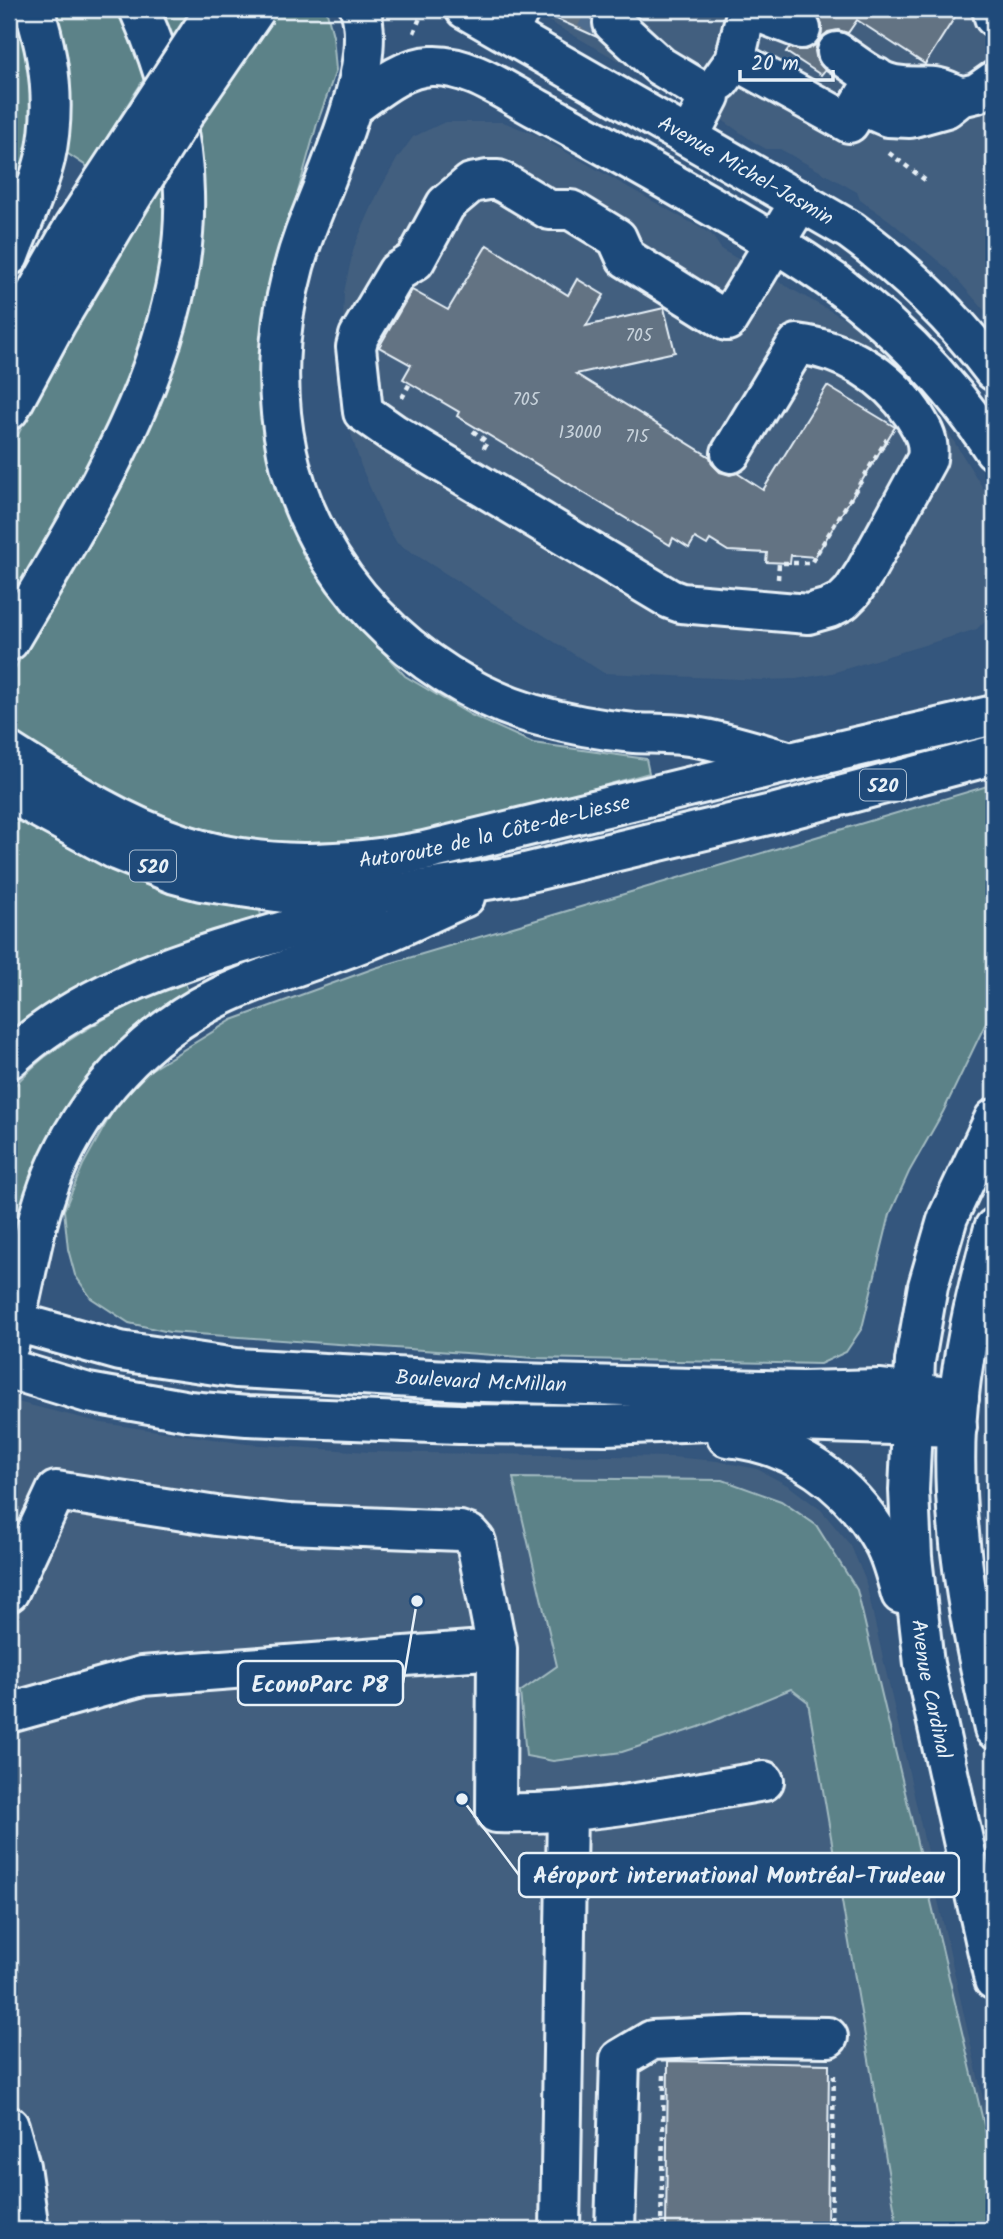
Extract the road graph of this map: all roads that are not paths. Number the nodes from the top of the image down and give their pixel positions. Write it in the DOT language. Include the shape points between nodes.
graph roads {
  1 [pos="34,9"];
  2 [pos="139,9"];
  3 [pos="216,9"];
  4 [pos="256,9"];
  5 [pos="360,9"];
  6 [pos="465,9"];
  7 [pos="748,9"];
  8 [pos="992,9"];
  9 [pos="994,17"];
  10 [pos="514,21"];
  11 [pos="614,23"];
  12 [pos="801,29"];
  13 [pos="837,52"];
  14 [pos="735,60"];
  15 [pos="994,81"];
  16 [pos="868,91"];
  17 [pos="710,96"];
  18 [pos="352,107"];
  19 [pos="689,137"];
  20 [pos="117,189"];
  21 [pos="801,200"];
  22 [pos="775,243"];
  23 [pos="9,256"];
  24 [pos="9,341"];
  25 [pos="994,371"];
  26 [pos="9,410"];
  27 [pos="994,450"];
  28 [pos="731,453"];
  29 [pos="9,641"];
  30 [pos="994,715"];
  31 [pos="9,752"];
  32 [pos="994,755"];
  33 [pos="791,762"];
  34 [pos="9,792"];
  35 [pos="513,876"];
  36 [pos="407,892"];
  37 [pos="9,1059"];
  38 [pos="994,1119"];
  39 [pos="994,1228"];
  40 [pos="11,1329"];
  41 [pos="9,1368"];
  42 [pos="912,1409"];
  43 [pos="958,1413"];
  44 [pos="606,1425"];
  45 [pos="9,1592"];
  46 [pos="497,1649"];
  47 [pos="924,1664"];
  48 [pos="9,1713"];
  49 [pos="994,1729"];
  50 [pos="764,1780"];
  51 [pos="567,1812"];
  52 [pos="994,1980"];
  53 [pos="831,2049"];
  54 [pos="9,2126"];
  55 [pos="16,2216"];
  56 [pos="560,2230"];
  57 [pos="615,2230"];
  1 -- 23 [label="main road" via="50,85 48,136 38,182"];
  2 -- 29 [label="main road" via="169,91 182,159 184,227 175,284 163,333 117,451"];
  3 -- 20 [label="main road, bridge"];
  4 -- 20 [label="main road, bridge" via="186,111"];
  5 -- 18 [label="main road" via="365,54"];
  6 -- 10 [label="main road, Avenue Michel-Jasmin"];
  7 -- 12 [label="main road"];
  7 -- 14 [label="main road"];
  8 -- 9 [label="main road"];
  10 -- 19 [label="main road, Avenue Michel-Jasmin"];
  11 -- 17 [label="main road" via="660,66"];
  13 -- 16 [label="main road"];
  14 -- 16 [label="main road" via="849,123"];
  14 -- 17 [label="main road"];
  15 -- 16 [label="main road" via="977,93 960,97 934,86"];
  17 -- 19 [label="main road"];
  18 -- 22 [label="main road" via="419,67 466,71"];
  18 -- 33 [label="main road" via="292,274 279,362 287,453 302,500 331,558 356,594 411,648 452,678 496,700 567,723 694,736"];
  19 -- 21 [label="main road, Avenue Michel-Jasmin"];
  20 -- 24 [label="main road" via="73,228"];
  20 -- 26 [label="main road"];
  21 -- 22 [label="main road"];
  21 -- 25 [label="main road, Avenue Michel-Jasmin" via="895,263 956,323"];
  22 -- 27 [label="main road" via="830,277 900,337 947,386"];
  22 -- 28 [label="main road" via="727,321 626,258 617,238 571,210 549,210 498,180 471,183 446,204 415,261 397,272 356,347 363,412 670,599 694,605 808,614 843,601 922,469 929,448 907,405 876,375 839,354 797,344"];
  30 -- 33 [label="main road, Autoroute de la Côte-de-Liesse / 520"];
  31 -- 33 [label="main road, Autoroute de la Côte-de-Liesse / 520" via="86,800 180,844 286,863 374,859 425,851"];
  32 -- 35 [label="main road, Autoroute de la Côte-de-Liesse / 520"];
  34 -- 36 [label="main road, Autoroute de la Côte-de-Liesse / 520" via="118,851 201,881 283,893"];
  35 -- 36 [label="main road, Autoroute de la Côte-de-Liesse / 520"];
  35 -- 40 [label="main road" via="361,943 222,995 188,1014 130,1060 86,1111 51,1178"];
  36 -- 37 [label="main road" via="147,976 76,1011"];
  38 -- 42 [label="main road" via="936,1250 921,1316"];
  39 -- 43 [label="main road" via="972,1317"];
  40 -- 42 [label="main road, Boulevard McMillan" via="236,1368 483,1382 881,1390"];
  41 -- 44 [label="main road, Boulevard McMillan" via="88,1393 189,1411 379,1423"];
  42 -- 43 [label="main road, Boulevard McMillan"];
  42 -- 44 [label="main road, Boulevard McMillan"];
  42 -- 47 [label="main road, Avenue Cardinal" via="911,1534"];
  43 -- 49 [label="main road" via="964,1580"];
  44 -- 47 [label="main road" via="758,1441 827,1475 885,1545"];
  45 -- 46 [label="main road" via="56,1491 289,1524 460,1531 476,1542"];
  46 -- 48 [label="main road" via="142,1676"];
  46 -- 51 [label="main road" via="496,1814"];
  47 -- 52 [label="main road, Avenue Cardinal"];
  50 -- 51 [label="main road"];
  51 -- 56 [label="main road"];
  53 -- 57 [label="main road" via="745,2036 652,2040 620,2059"];
  54 -- 55 [label="main road" via="20,2166"];
}
